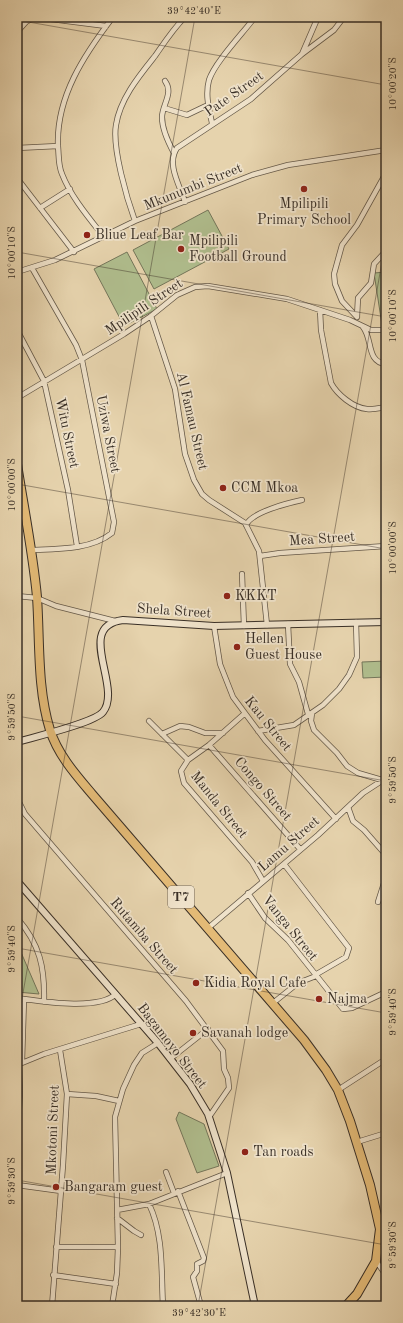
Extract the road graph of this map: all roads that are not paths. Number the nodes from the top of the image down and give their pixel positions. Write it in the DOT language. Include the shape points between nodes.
graph roads {
  1 [pos="113,17"];
  2 [pos="184,17"];
  3 [pos="255,17"];
  4 [pos="318,17"];
  5 [pos="344,17"];
  6 [pos="106,26"];
  7 [pos="17,32"];
  8 [pos="302,54"];
  9 [pos="165,81"];
  10 [pos="208,105"];
  11 [pos="164,108"];
  12 [pos="212,123"];
  13 [pos="58,146"];
  14 [pos="17,148"];
  15 [pos="386,150"];
  16 [pos="174,153"];
  17 [pos="386,173"];
  18 [pos="17,178"];
  19 [pos="70,189"];
  20 [pos="185,202"];
  21 [pos="40,208"];
  22 [pos="135,221"];
  23 [pos="104,237"];
  24 [pos="74,252"];
  25 [pos="386,252"];
  26 [pos="32,268"];
  27 [pos="17,272"];
  28 [pos="320,310"];
  29 [pos="151,316"];
  30 [pos="357,317"];
  31 [pos="357,323"];
  32 [pos="363,327"];
  33 [pos="17,330"];
  34 [pos="386,330"];
  35 [pos="82,360"];
  36 [pos="386,364"];
  37 [pos="44,381"];
  38 [pos="17,398"];
  39 [pos="386,407"];
  40 [pos="17,464"];
  41 [pos="302,500"];
  42 [pos="246,525"];
  43 [pos="77,546"];
  44 [pos="386,546"];
  45 [pos="31,550"];
  46 [pos="260,556"];
  47 [pos="242,574"];
  48 [pos="17,596"];
  49 [pos="37,598"];
  50 [pos="115,621"];
  51 [pos="356,622"];
  52 [pos="386,622"];
  53 [pos="288,624"];
  54 [pos="266,625"];
  55 [pos="214,626"];
  56 [pos="244,626"];
  57 [pos="244,714"];
  58 [pos="310,714"];
  59 [pos="149,721"];
  60 [pos="258,731"];
  61 [pos="51,732"];
  62 [pos="223,733"];
  63 [pos="162,734"];
  64 [pos="17,742"];
  65 [pos="210,745"];
  66 [pos="188,760"];
  67 [pos="384,779"];
  68 [pos="17,798"];
  69 [pos="348,807"];
  70 [pos="336,819"];
  71 [pos="300,849"];
  72 [pos="386,855"];
  73 [pos="284,864"];
  74 [pos="386,877"];
  75 [pos="17,881"];
  76 [pos="263,881"];
  77 [pos="248,893"];
  78 [pos="378,902"];
  79 [pos="17,918"];
  80 [pos="207,929"];
  81 [pos="315,975"];
  82 [pos="386,992"];
  83 [pos="116,994"];
  84 [pos="17,998"];
  85 [pos="24,999"];
  86 [pos="44,1002"];
  87 [pos="273,1003"];
  88 [pos="141,1024"];
  89 [pos="208,1029"];
  90 [pos="158,1043"];
  91 [pos="60,1050"];
  92 [pos="170,1059"];
  93 [pos="386,1059"];
  94 [pos="19,1064"];
  95 [pos="338,1090"];
  96 [pos="67,1094"];
  97 [pos="119,1101"];
  98 [pos="209,1117"];
  99 [pos="386,1133"];
  100 [pos="357,1142"];
  101 [pos="17,1144"];
  102 [pos="166,1172"];
  103 [pos="227,1173"];
  104 [pos="17,1185"];
  105 [pos="61,1191"];
  106 [pos="176,1192"];
  107 [pos="149,1204"];
  108 [pos="117,1210"];
  109 [pos="117,1218"];
  110 [pos="141,1235"];
  111 [pos="56,1247"];
  112 [pos="118,1247"];
  113 [pos="382,1249"];
  114 [pos="376,1261"];
  115 [pos="53,1275"];
  116 [pos="386,1275"];
  117 [pos="116,1284"];
  118 [pos="52,1306"];
  119 [pos="112,1306"];
  120 [pos="163,1306"];
  121 [pos="201,1306"];
  122 [pos="255,1306"];
  123 [pos="346,1306"];
  1 -- 6 [label="street"];
  2 -- 22 [label="street" via="135,82 116,125 115,135 121,169"];
  3 -- 10 [label="street" via="212,74 208,87"];
  4 -- 8 [label="street"];
  5 -- 8 [label="street, Pate Street" via="334,30"];
  6 -- 7 [label="street" via="35,17"];
  6 -- 13 [label="street" via="73,80 59,122"];
  8 -- 12 [label="street, Pate Street" via="251,99"];
  9 -- 11 [label="street" via="169,90"];
  10 -- 11 [label="street" via="187,115"];
  10 -- 12 [label="street"];
  11 -- 16 [label="street" via="163,126"];
  12 -- 16 [label="street, Pate Street" via="177,148"];
  13 -- 14 [label="street"];
  13 -- 19 [label="street" via="62,174"];
  15 -- 20 [label="street, Mkunumbi Street" via="288,165 252,175"];
  16 -- 20 [label="street" via="173,166"];
  17 -- 30 [label="street" via="357,225 342,245 334,274 342,301"];
  18 -- 21 [label="street"];
  19 -- 21 [label="street"];
  19 -- 23 [label="street"];
  20 -- 22 [label="street, Mkunumbi Street"];
  21 -- 24 [label="street"];
  22 -- 23 [label="street, Mkunumbi Street"];
  23 -- 24 [label="street, Mkunumbi Street"];
  24 -- 26 [label="street, Mkunumbi Street"];
  25 -- 30 [label="street" via="374,264 371,282 358,298"];
  26 -- 27 [label="street, Mkunumbi Street"];
  26 -- 35 [label="street, Uziwa Street"];
  28 -- 29 [label="street, Mpilipili Street" via="287,299 208,286 195,287 177,295"];
  28 -- 31 [label="street, Mpilipili Street"];
  28 -- 39 [label="street" via="321,330 334,389 358,407 370,410"];
  29 -- 35 [label="street, Mpilipili Street"];
  29 -- 42 [label="street, Al Famau Street" via="175,389 185,454 194,480 205,496"];
  30 -- 31 [label="street"];
  31 -- 32 [label="street, Mpilipili Street"];
  32 -- 34 [label="street, Mpilipili Street"];
  32 -- 36 [label="street" via="368,335 373,356"];
  33 -- 37 [label="street, Witu Street"];
  35 -- 37 [label="street, Mpilipili Street"];
  35 -- 43 [label="street, Uziwa Street" via="114,522 112,533 105,539"];
  37 -- 38 [label="street, Mpilipili Street"];
  37 -- 43 [label="street, Witu Street" via="68,490"];
  40 -- 45 [label="highway, T7"];
  41 -- 42 [label="street" via="258,514 250,518"];
  42 -- 46 [label="street"];
  43 -- 45 [label="street, Uziwa Street"];
  44 -- 46 [label="street, Mea Street"];
  45 -- 49 [label="highway, T7"];
  46 -- 54 [label="street"];
  47 -- 56 [label="street"];
  48 -- 49 [label="street"];
  49 -- 50 [label="street" via="60,607"];
  49 -- 61 [label="highway, T7" via="42,687"];
  50 -- 55 [label="main road, Shela Street"];
  50 -- 61 [label="main road" via="107,626 101,639 100,649 108,688 105,710 92,720"];
  51 -- 52 [label="main road, Shela Street"];
  51 -- 53 [label="main road, Shela Street"];
  51 -- 58 [label="street" via="358,645 353,666 338,689"];
  53 -- 54 [label="main road, Shela Street"];
  53 -- 58 [label="street" via="290,664"];
  54 -- 56 [label="main road, Shela Street"];
  55 -- 56 [label="main road, Shela Street"];
  55 -- 57 [label="street, Kau Street" via="220,664 226,682 232,697"];
  57 -- 60 [label="street, Kau Street"];
  57 -- 62 [label="street, Manda Street"];
  58 -- 60 [label="street" via="292,726"];
  58 -- 67 [label="street" via="314,730 347,766 358,773"];
  59 -- 63 [label="street"];
  60 -- 70 [label="street, Kau Street"];
  61 -- 64 [label="main road"];
  61 -- 80 [label="highway, T7" via="75,774"];
  62 -- 63 [label="street" via="205,733 180,726"];
  62 -- 65 [label="street, Manda Street"];
  63 -- 66 [label="street"];
  65 -- 66 [label="street, Manda Street"];
  65 -- 71 [label="street, Congo Street"];
  66 -- 76 [label="street, Manda Street" via="181,771 184,783 252,862"];
  67 -- 69 [label="street, Lamu Street"];
  68 -- 89 [label="street, Rutamba Street" via="25,814"];
  69 -- 70 [label="street, Lamu Street"];
  69 -- 72 [label="street" via="353,821"];
  70 -- 71 [label="street, Lamu Street"];
  71 -- 73 [label="street, Lamu Street"];
  73 -- 76 [label="street, Lamu Street"];
  73 -- 81 [label="street" via="349,948 346,957"];
  74 -- 78 [label="street"];
  75 -- 83 [label="main road, Bagamoyo Street"];
  76 -- 77 [label="street, Lamu Street"];
  77 -- 80 [label="street, Lamu Street"];
  77 -- 81 [label="street, Vanga Street" via="265,918 288,940"];
  79 -- 86 [label="street" via="39,953 45,975"];
  80 -- 87 [label="highway, T7"];
  81 -- 82 [label="street, Vanga Street" via="343,1009 352,1008"];
  81 -- 87 [label="street, Vanga Street" via="298,983"];
  83 -- 86 [label="street" via="103,1002"];
  83 -- 88 [label="main road, Bagamoyo Street"];
  84 -- 85 [label="street"];
  85 -- 86 [label="street"];
  85 -- 94 [label="street"];
  87 -- 95 [label="highway, T7" via="317,1058"];
  88 -- 90 [label="main road, Bagamoyo Street"];
  88 -- 91 [label="street"];
  89 -- 92 [label="street"];
  89 -- 98 [label="street, Rutamba Street" via="222,1051 229,1083 225,1095"];
  90 -- 92 [label="main road, Bagamoyo Street"];
  90 -- 97 [label="street" via="139,1057"];
  91 -- 94 [label="street"];
  91 -- 96 [label="street, Mkotoni Street"];
  92 -- 98 [label="main road, Bagamoyo Street" via="190,1084"];
  93 -- 95 [label="street"];
  94 -- 101 [label="street"];
  95 -- 100 [label="highway, T7"];
  96 -- 97 [label="street"];
  96 -- 105 [label="street, Mkotoni Street"];
  97 -- 108 [label="street" via="114,1125"];
  98 -- 103 [label="main road, Bagamoyo Street"];
  99 -- 100 [label="street"];
  100 -- 113 [label="highway, T7" via="376,1209"];
  102 -- 106 [label="street"];
  103 -- 106 [label="street"];
  103 -- 122 [label="main road, Bagamoyo Street"];
  104 -- 105 [label="street"];
  105 -- 111 [label="street, Mkotoni Street"];
  106 -- 107 [label="street"];
  106 -- 121 [label="street" via="204,1258 197,1264 197,1271 193,1277"];
  107 -- 108 [label="street"];
  107 -- 120 [label="street" via="160,1242"];
  108 -- 109 [label="street"];
  109 -- 110 [label="street"];
  109 -- 112 [label="street"];
  111 -- 112 [label="street"];
  111 -- 115 [label="street, Mkotoni Street"];
  112 -- 117 [label="street"];
  113 -- 114 [label="highway, T7"];
  114 -- 116 [label="street"];
  114 -- 123 [label="highway, T7" via="357,1294"];
  115 -- 117 [label="street"];
  115 -- 118 [label="street, Mkotoni Street"];
  117 -- 119 [label="street"];
}
